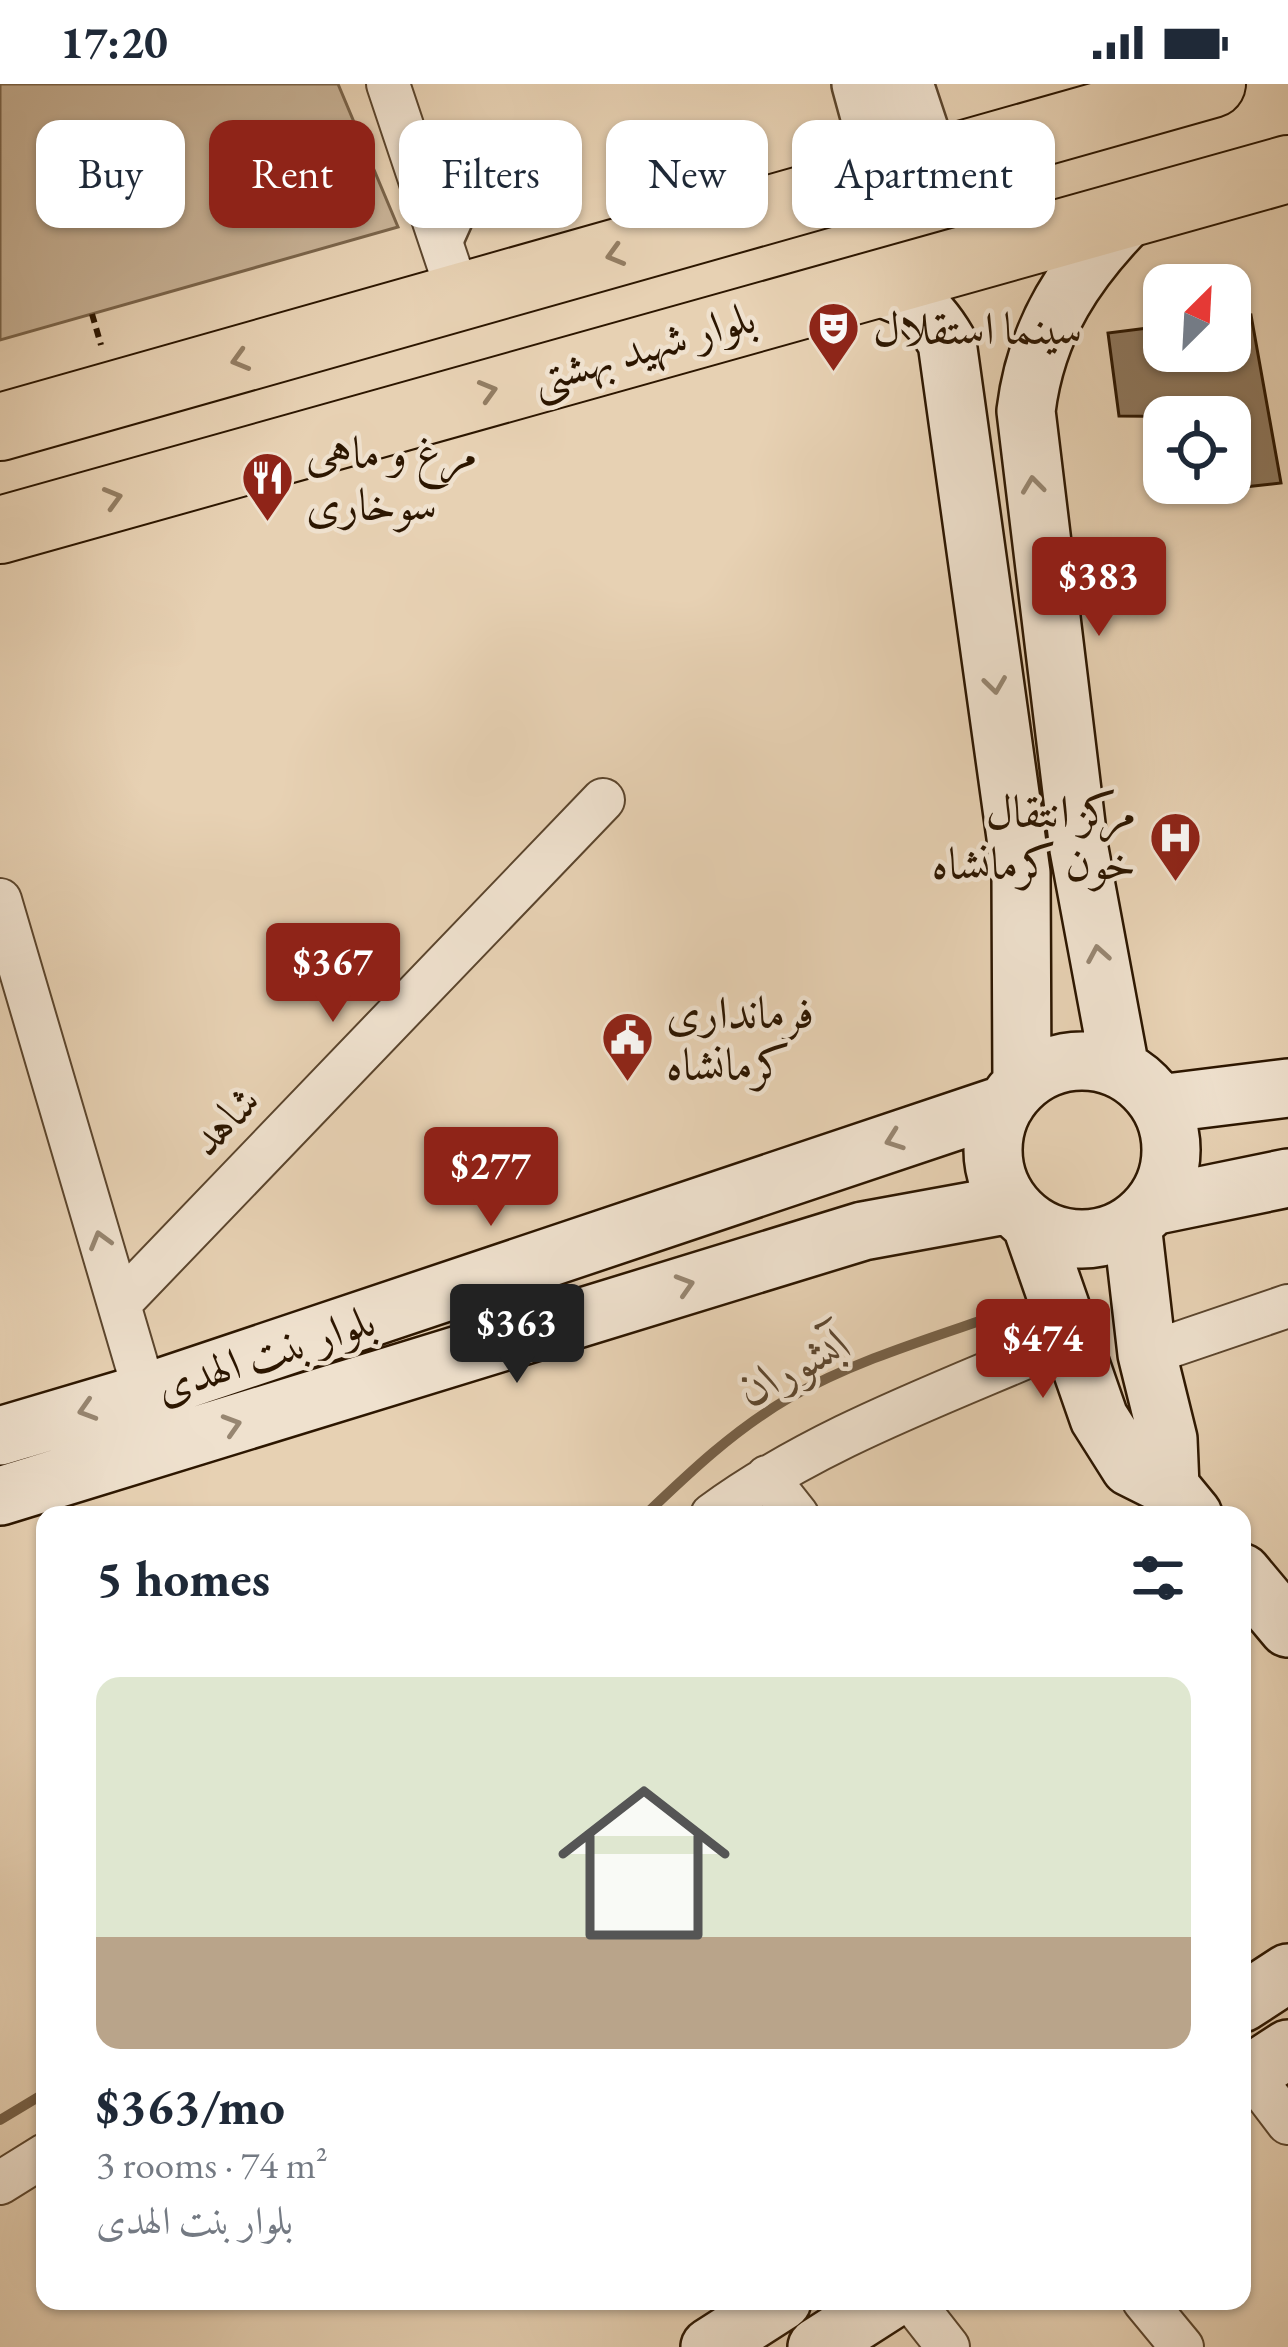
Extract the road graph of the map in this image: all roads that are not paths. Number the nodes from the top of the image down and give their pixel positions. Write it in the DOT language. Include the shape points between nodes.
graph roads {
  1 [pos="388,84"];
  2 [pos="1213,84"];
  3 [pos="1055,130"];
  4 [pos="1288,170"];
  5 [pos="792,199"];
  6 [pos="1134,211"];
  7 [pos="465,228"];
  8 [pos="453,278"];
  9 [pos="866,284"];
  10 [pos="0,427"];
  11 [pos="0,530"];
  12 [pos="604,800"];
  13 [pos="0,900"];
  14 [pos="1139,1087"];
  15 [pos="1288,1088"];
  16 [pos="1014,1094"];
  17 [pos="1288,1178"];
  18 [pos="1021,1214"];
  19 [pos="1142,1215"];
  20 [pos="118,1304"];
  21 [pos="1288,1306"];
  22 [pos="1068,1340"];
  23 [pos="1147,1354"];
  24 [pos="145,1393"];
  25 [pos="0,1436"];
  26 [pos="767,1477"];
  27 [pos="0,1496"];
  28 [pos="1182,1501"];
  29 [pos="725,1506"];
  30 [pos="790,1506"];
  31 [pos="1251,1584"];
  32 [pos="1288,1628"];
  33 [pos="1288,1973"];
  34 [pos="1251,1997"];
  35 [pos="1260,2067"];
  36 [pos="1288,2123"];
  37 [pos="36,2161"];
  38 [pos="0,2183"];
  39 [pos="876,2310"];
  40 [pos="919,2310"];
  41 [pos="1151,2310"];
  42 [pos="817,2347"];
  43 [pos="948,2347"];
  44 [pos="1182,2347"];
  1 -- 8 [label="street"];
  2 -- 3 [label="main road"];
  4 -- 6 [label="main road, بلوار شهید بهشتی"];
  5 -- 8 [label="main road, one-way"];
  6 -- 9 [label="main road, بلوار شهید بهشتی"];
  14 -- 6 [label="main road, one-way" via="1079,849 1026,411 1034,361 1058,306 1094,251"];
  7 -- 8 [label="lane"];
  8 -- 10 [label="main road, one-way"];
  11 -- 9 [label="main road, بلوار شهید بهشتی, one-way"];
  9 -- 16 [label="main road, one-way" via="902,292 927,309 947,342 1021,873"];
  12 -- 20 [label="street, شاهد"];
  20 -- 13 [label="street, one-way"];
  14 -- 15 [label="main road"];
  14 -- 16 [label="main road" via="1069,1062"];
  14 -- 19 [label="main road" via="1169,1130 1171,1156 1166,1183"];
  16 -- 18 [label="main road" via="993,1155"];
  16 -- 24 [label="main road, بلوار بنت الهدی, one-way"];
  17 -- 19 [label="main road"];
  18 -- 19 [label="main road" via="1081,1239"];
  18 -- 22 [label="main road"];
  27 -- 18 [label="main road, بلوار بنت الهدی, one-way" via="863,1231"];
  19 -- 23 [label="main road"];
  20 -- 24 [label="street"];
  21 -- 23 [label="street"];
  22 -- 26 [label="street"];
  22 -- 28 [label="main road" via="1099,1418 1130,1467"];
  23 -- 28 [label="main road"];
  24 -- 25 [label="main road, بلوار بنت الهدی, one-way"];
  26 -- 29 [label="street"];
  26 -- 30 [label="street"];
  31 -- 32 [label="main road"];
  33 -- 34 [label="main road"];
  35 -- 36 [label="street"];
  37 -- 38 [label="street"];
  39 -- 42 [label="main road"];
  40 -- 43 [label="street"];
  41 -- 44 [label="street"];
}
